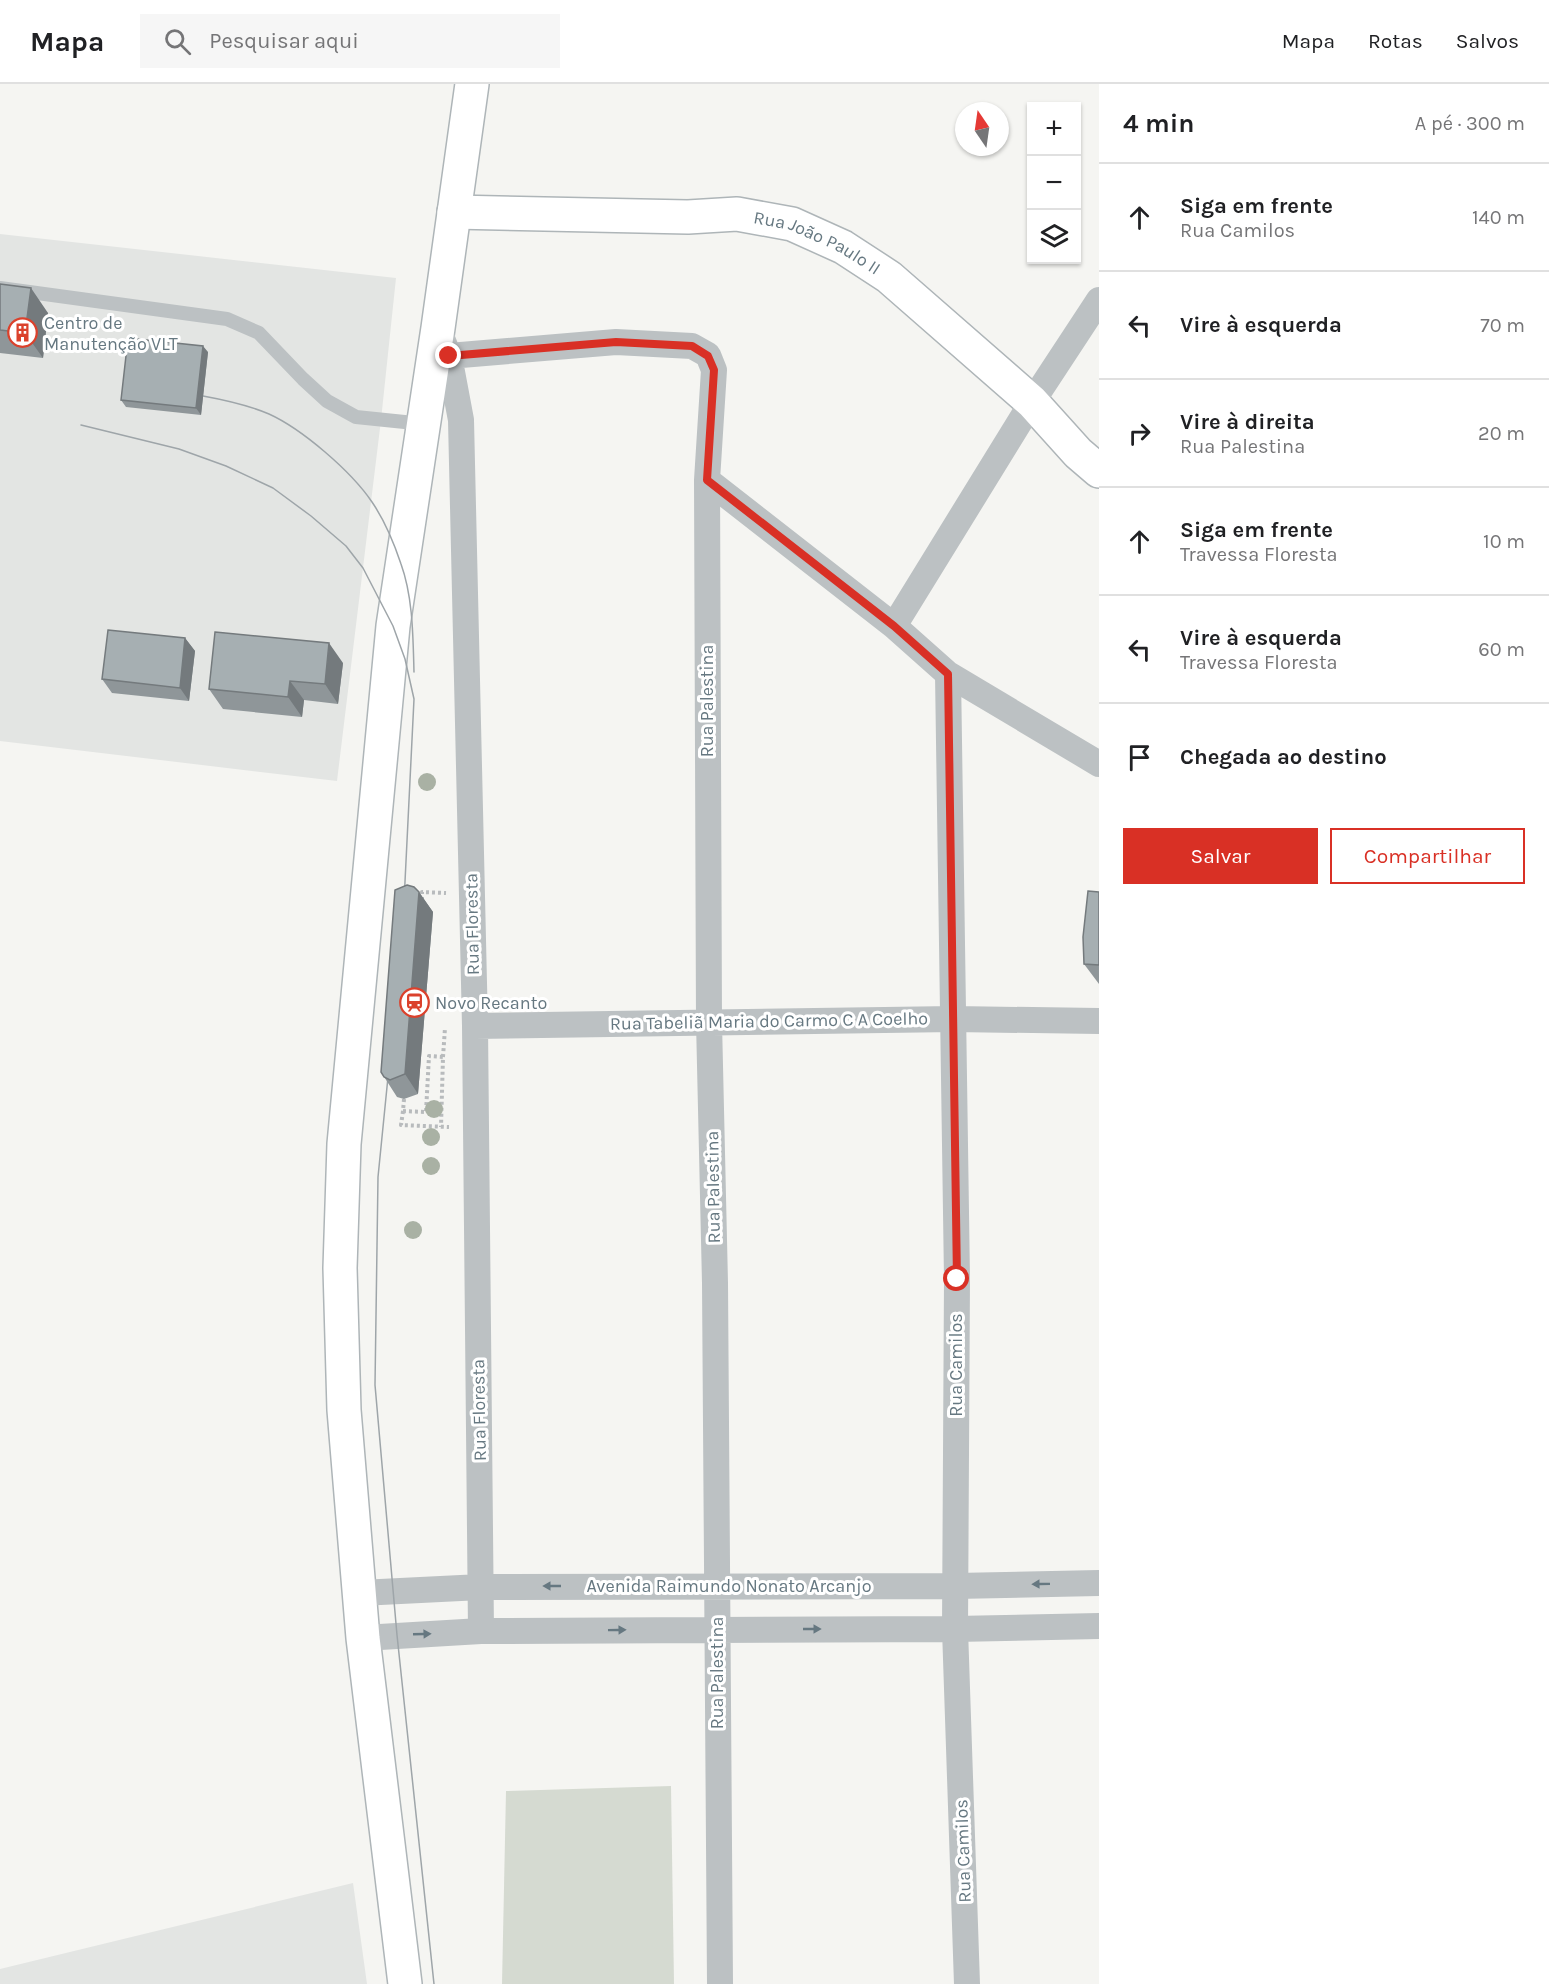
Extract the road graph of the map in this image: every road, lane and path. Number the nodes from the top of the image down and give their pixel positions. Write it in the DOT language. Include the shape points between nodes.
graph roads {
  1 [pos="472,84"];
  2 [pos="454,212"];
  3 [pos="0,288"];
  4 [pos="1099,300"];
  5 [pos="444,342"];
  6 [pos="1032,402"];
  7 [pos="424,424"];
  8 [pos="1099,471"];
  9 [pos="707,480"];
  10 [pos="894,626"];
  11 [pos="948,674"];
  12 [pos="1099,764"];
  13 [pos="422,892"];
  14 [pos="421,905"];
  15 [pos="954,1018"];
  16 [pos="1099,1021"];
  17 [pos="709,1022"];
  18 [pos="475,1026"];
  19 [pos="404,1099"];
  20 [pos="403,1111"];
  21 [pos="441,1127"];
  22 [pos="476,1128"];
  23 [pos="1099,1583"];
  24 [pos="717,1586"];
  25 [pos="955,1586"];
  26 [pos="481,1587"];
  27 [pos="360,1593"];
  28 [pos="1099,1626"];
  29 [pos="717,1629"];
  30 [pos="955,1629"];
  31 [pos="481,1631"];
  32 [pos="363,1638"];
  33 [pos="405,1984"];
  34 [pos="720,1984"];
  35 [pos="967,1984"];
  1 -- 2 [label="main road"];
  2 -- 5 [label="main road"];
  2 -- 6 [label="main road, Rua João Paulo II" via="688,217 737,214 792,224 843,248 890,277"];
  3 -- 7 [label="lane" via="227,319 259,333 327,401 356,417"];
  4 -- 6 [label="street"];
  5 -- 7 [label="main road"];
  5 -- 9 [label="street, Rua Palestina" via="692,346 708,356 714,370"];
  5 -- 18 [label="street, Rua Floresta" via="461,420"];
  6 -- 8 [label="main road, Rua João Paulo II"];
  6 -- 10 [label="street"];
  7 -- 27 [label="main road" via="393,626 344,1144 340,1268 344,1410"];
  9 -- 10 [label="street"];
  9 -- 17 [label="street, Rua Palestina"];
  10 -- 11 [label="street"];
  11 -- 12 [label="street"];
  11 -- 15 [label="street, Rua Camilos"];
  13 -- 14 [label="path"];
  15 -- 16 [label="street, Rua Tabeliã Maria do Carmo C A Coelho"];
  15 -- 17 [label="street, Rua Tabeliã Maria do Carmo C A Coelho"];
  15 -- 25 [label="street, Rua Camilos"];
  17 -- 18 [label="street, Rua Tabeliã Maria do Carmo C A Coelho"];
  17 -- 24 [label="street, Rua Palestina"];
  18 -- 22 [label="street, Rua Floresta"];
  19 -- 20 [label="path"];
  20 -- 21 [label="path" via="401,1125"];
  20 -- 21 [label="path" via="426,1112 429,1056 443,1057"];
  21 -- 22 [label="path"];
  22 -- 26 [label="street, Rua Floresta"];
  23 -- 25 [label="street, Avenida Raimundo Nonato Arcanjo, one-way"];
  24 -- 25 [label="street, Avenida Raimundo Nonato Arcanjo"];
  24 -- 26 [label="street, Avenida Raimundo Nonato Arcanjo, one-way"];
  24 -- 29 [label="street, Rua Palestina"];
  25 -- 30 [label="street, Rua Camilos"];
  26 -- 27 [label="street, Avenida Raimundo Nonato Arcanjo"];
  26 -- 31 [label="street, Rua Floresta"];
  27 -- 32 [label="main road"];
  28 -- 30 [label="street"];
  29 -- 30 [label="street, one-way"];
  31 -- 29 [label="street, one-way"];
  29 -- 34 [label="street, Rua Palestina"];
  30 -- 35 [label="street, Rua Camilos"];
  32 -- 31 [label="street, one-way"];
  32 -- 33 [label="main road"];
}
